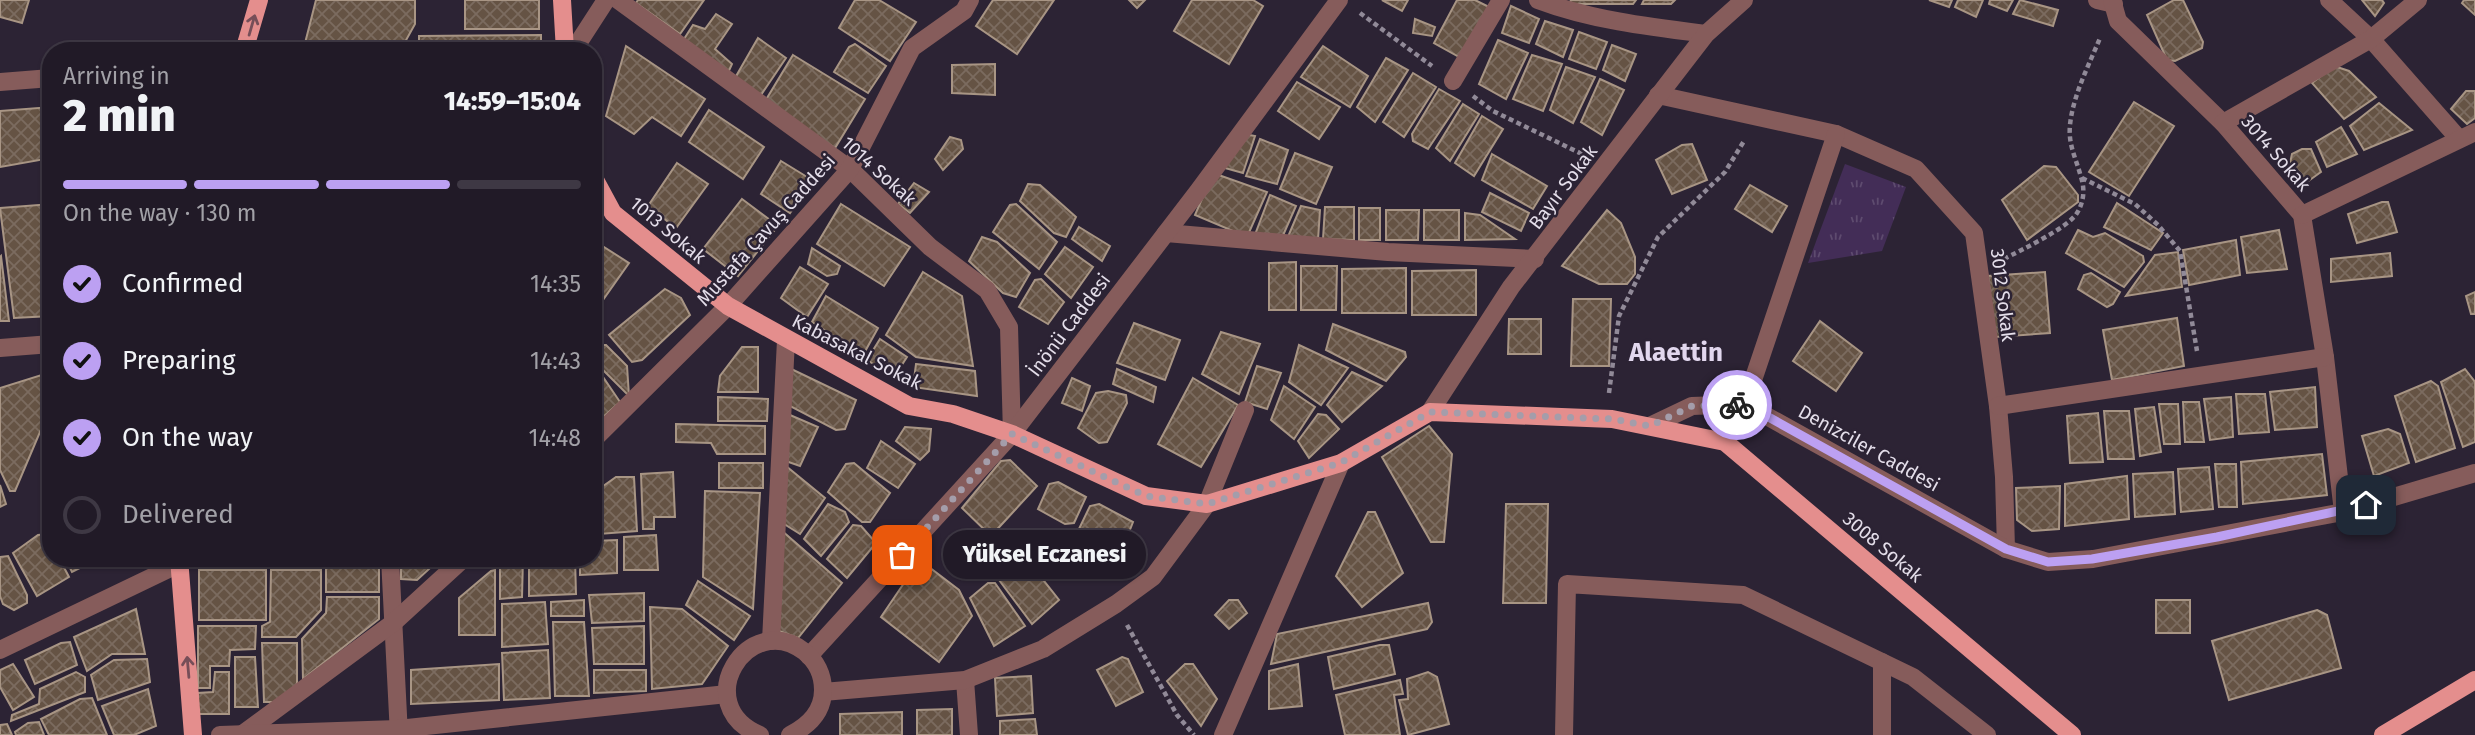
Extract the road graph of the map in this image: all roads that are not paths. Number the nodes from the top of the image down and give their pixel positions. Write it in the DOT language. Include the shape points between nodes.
graph roads {
  1 [pos="259,0"];
  2 [pos="562,0"];
  3 [pos="606,0"];
  4 [pos="618,0"];
  5 [pos="970,0"];
  6 [pos="1339,0"];
  7 [pos="1501,0"];
  8 [pos="1538,0"];
  9 [pos="1744,0"];
  10 [pos="2329,0"];
  11 [pos="2418,0"];
  12 [pos="2108,1"];
  13 [pos="1706,34"];
  14 [pos="2371,39"];
  15 [pos="247,42"];
  16 [pos="564,42"];
  17 [pos="579,42"];
  18 [pos="42,79"];
  19 [pos="0,82"];
  20 [pos="1452,82"];
  21 [pos="1658,95"];
  22 [pos="2223,123"];
  23 [pos="1836,134"];
  24 [pos="2467,136"];
  25 [pos="850,169"];
  26 [pos="602,193"];
  27 [pos="2302,215"];
  28 [pos="1166,233"];
  29 [pos="1535,259"];
  30 [pos="727,306"];
  31 [pos="786,340"];
  32 [pos="42,345"];
  33 [pos="0,348"];
  34 [pos="2325,357"];
  35 [pos="1745,404"];
  36 [pos="1998,406"];
  37 [pos="1245,410"];
  38 [pos="1430,412"];
  39 [pos="1650,426"];
  40 [pos="602,431"];
  41 [pos="1012,434"];
  42 [pos="1340,463"];
  43 [pos="2475,473"];
  44 [pos="1207,504"];
  45 [pos="2343,512"];
  46 [pos="2006,549"];
  47 [pos="167,567"];
  48 [pos="181,567"];
  49 [pos="390,567"];
  50 [pos="454,567"];
  51 [pos="393,623"];
  52 [pos="771,641"];
  53 [pos="0,650"];
  54 [pos="809,656"];
  55 [pos="1882,662"];
  56 [pos="965,680"];
  57 [pos="2475,680"];
  58 [pos="823,692"];
  59 [pos="727,694"];
  60 [pos="398,732"];
  61 [pos="244,733"];
  62 [pos="753,734"];
  63 [pos="1560,734"];
  64 [pos="193,735"];
  65 [pos="220,735"];
  66 [pos="790,735"];
  67 [pos="969,735"];
  68 [pos="1223,735"];
  69 [pos="1882,735"];
  70 [pos="1987,735"];
  71 [pos="2072,735"];
  72 [pos="2383,735"];
  15 -- 1 [label="main road, one-way"];
  2 -- 16 [label="main road"];
  3 -- 17 [label="street"];
  4 -- 25 [label="street, 1014 Sokak"];
  5 -- 25 [label="street, Mustafa Çavuş Caddesi" via="964,11 912,48"];
  6 -- 28 [label="street, İnönü Caddesi"];
  7 -- 20 [label="street"];
  8 -- 13 [label="street" via="1651,27"];
  9 -- 13 [label="street, Bayır Sokak"];
  10 -- 14 [label="street"];
  11 -- 14 [label="street"];
  12 -- 22 [label="street, 3014 Sokak" via="2118,21"];
  13 -- 21 [label="street, Bayır Sokak"];
  14 -- 22 [label="street"];
  14 -- 24 [label="street"];
  18 -- 19 [label="street"];
  21 -- 23 [label="street, 3012 Sokak"];
  21 -- 29 [label="street, Bayır Sokak"];
  22 -- 27 [label="street, 3014 Sokak"];
  23 -- 35 [label="street"];
  23 -- 36 [label="street, 3012 Sokak" via="1916,169 1974,233"];
  24 -- 27 [label="street"];
  25 -- 30 [label="street, Mustafa Çavuş Caddesi"];
  25 -- 41 [label="street, 1014 Sokak" via="930,247 987,290 1009,327"];
  26 -- 30 [label="main road, 1013 Sokak" via="613,213"];
  27 -- 34 [label="street, 3014 Sokak"];
  28 -- 29 [label="street"];
  28 -- 41 [label="street, İnönü Caddesi"];
  29 -- 38 [label="street, Bayır Sokak" via="1511,287"];
  30 -- 31 [label="main road, Kabasakal Sokak"];
  30 -- 40 [label="street, Mustafa Çavuş Caddesi"];
  31 -- 41 [label="main road, Kabasakal Sokak" via="909,406 953,414"];
  31 -- 52 [label="street"];
  32 -- 33 [label="street"];
  34 -- 36 [label="street"];
  34 -- 45 [label="street, 3014 Sokak"];
  35 -- 39 [label="street" via="1692,406"];
  35 -- 46 [label="street, Denizciler Caddesi"];
  36 -- 46 [label="street, 3012 Sokak"];
  37 -- 44 [label="street"];
  38 -- 39 [label="main road" via="1605,419"];
  38 -- 42 [label="main road"];
  39 -- 71 [label="main road, 3008 Sokak" via="1725,442"];
  41 -- 44 [label="main road" via="1146,496"];
  41 -- 54 [label="street, İnönü Caddesi"];
  42 -- 44 [label="main road"];
  42 -- 68 [label="street"];
  43 -- 45 [label="street, Denizciler Caddesi"];
  44 -- 56 [label="street" via="1153,577 1116,604 1043,649"];
  45 -- 46 [label="street, Denizciler Caddesi" via="2092,559 2048,562"];
  47 -- 53 [label="street"];
  64 -- 48 [label="main road, one-way"];
  49 -- 51 [label="street"];
  50 -- 51 [label="street"];
  51 -- 60 [label="street"];
  51 -- 61 [label="street"];
  52 -- 54 [label="street" via="798,647"];
  52 -- 59 [label="street" via="756,645 738,659 727,679"];
  54 -- 58 [label="street" via="822,679"];
  55 -- 63 [label="street" via="1744,595 1567,584"];
  55 -- 69 [label="street"];
  55 -- 70 [label="street" via="1913,677"];
  56 -- 58 [label="street"];
  56 -- 67 [label="street"];
  57 -- 72 [label="main road"];
  58 -- 66 [label="street" via="813,719"];
  59 -- 60 [label="street"];
  59 -- 62 [label="street" via="738,722"];
  60 -- 61 [label="street"];
  61 -- 65 [label="street"];
}
